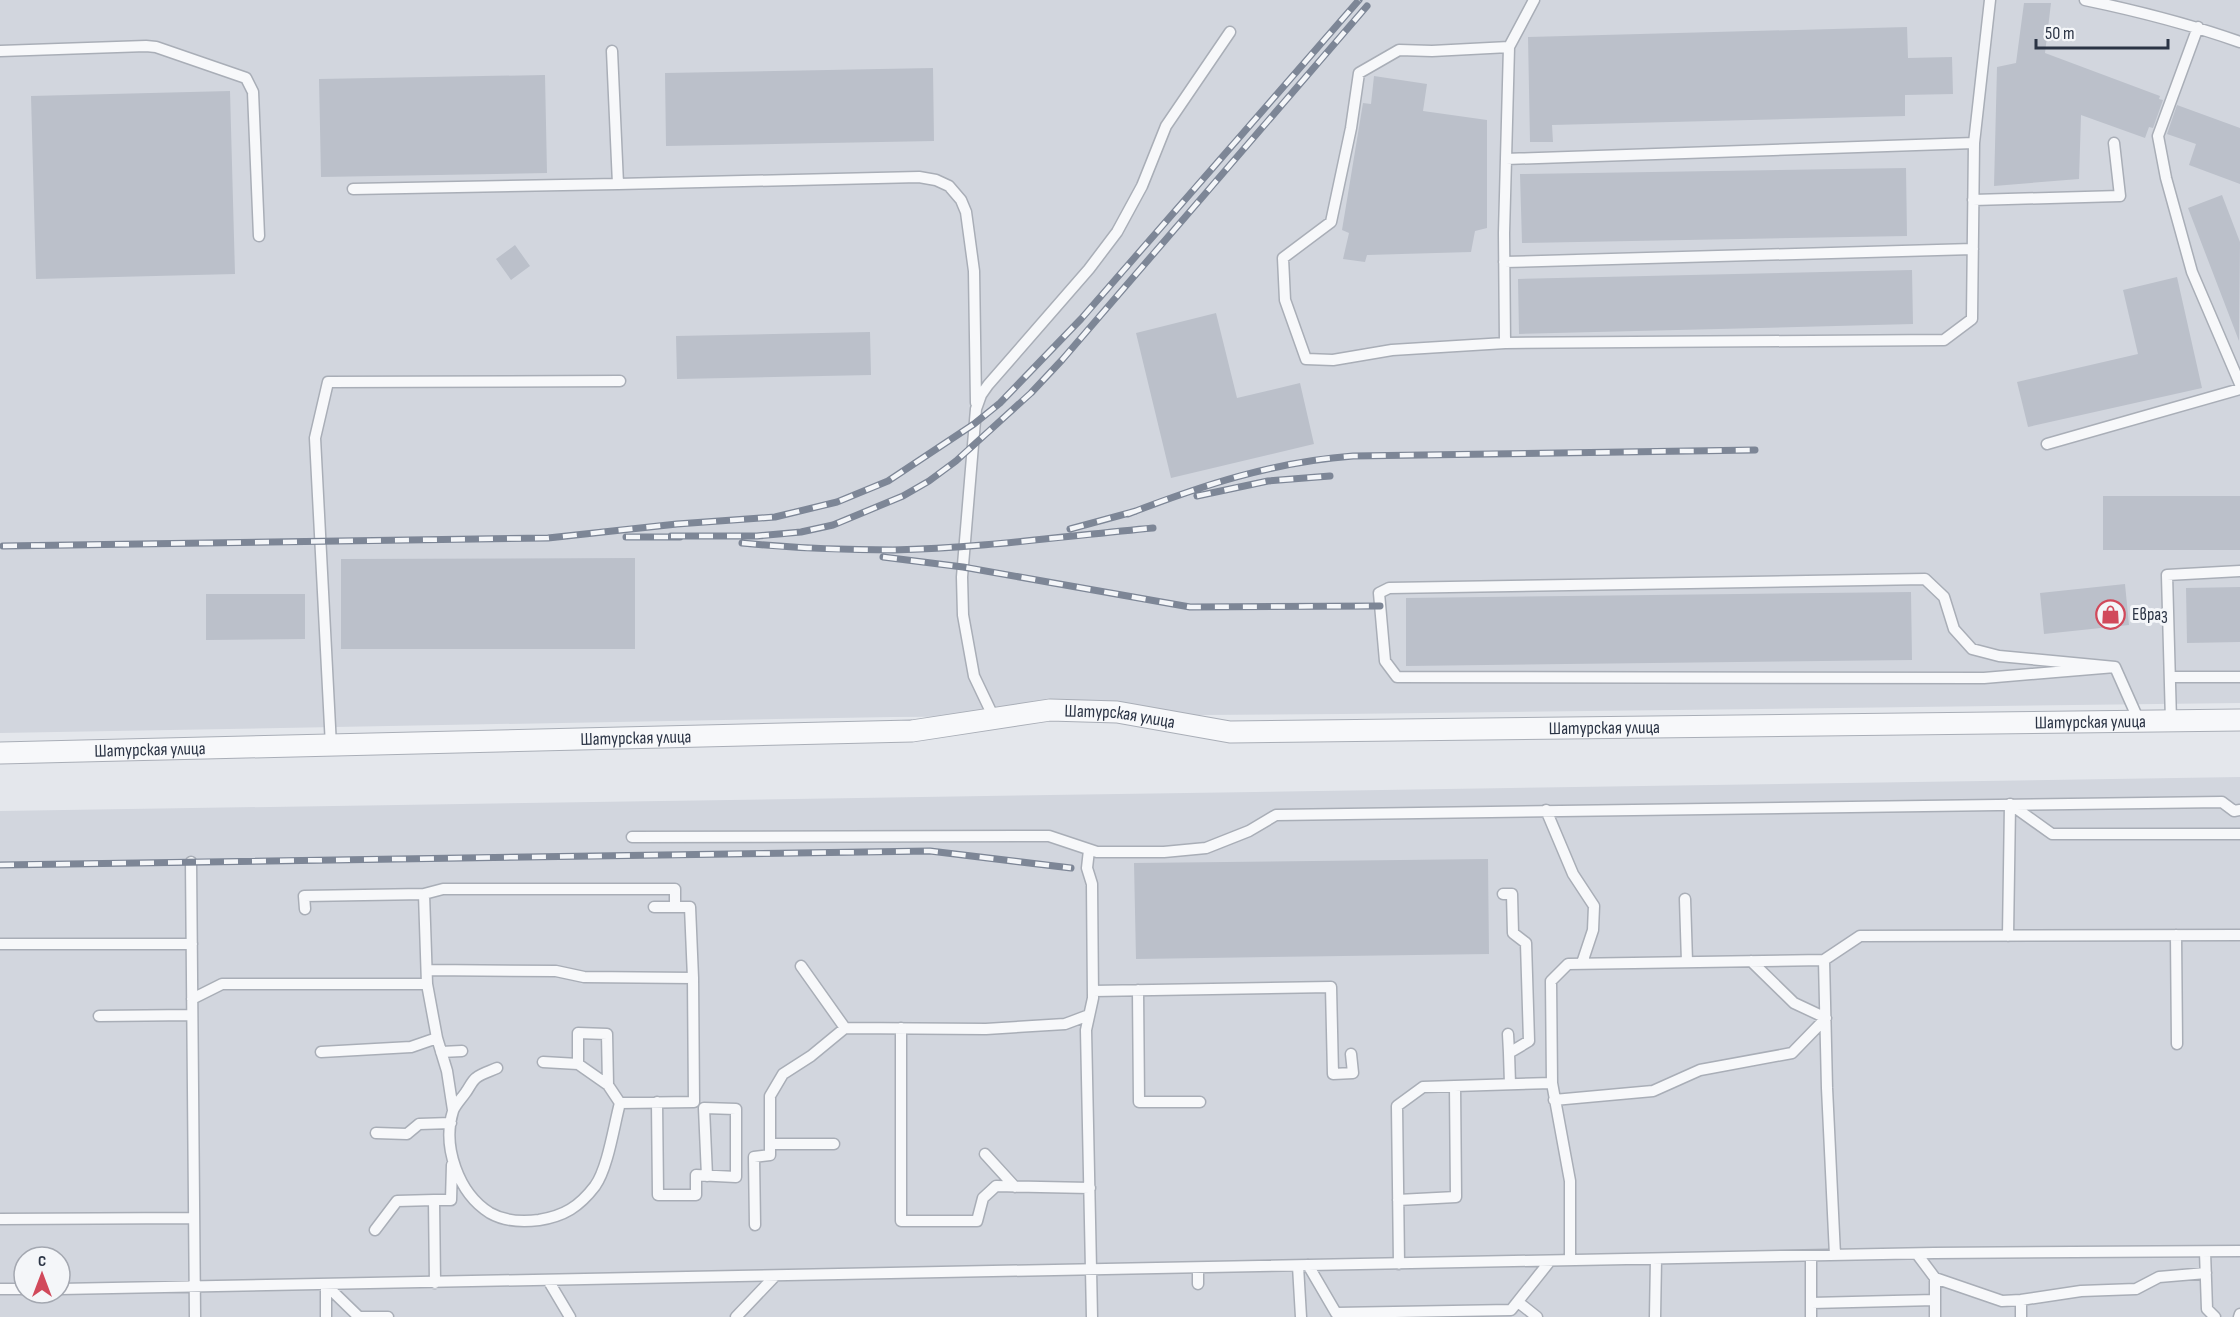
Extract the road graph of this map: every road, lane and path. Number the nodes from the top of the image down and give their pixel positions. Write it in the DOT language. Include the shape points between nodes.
graph roads {
  1 [pos="1534,0"];
  2 [pos="1990,0"];
  3 [pos="2085,0"];
  4 [pos="2198,27"];
  5 [pos="1230,32"];
  6 [pos="2240,42"];
  7 [pos="1509,48"];
  8 [pos="0,51"];
  9 [pos="612,51"];
  10 [pos="2114,142"];
  11 [pos="1974,143"];
  12 [pos="1506,159"];
  13 [pos="618,184"];
  14 [pos="353,189"];
  15 [pos="1973,200"];
  16 [pos="259,236"];
  17 [pos="1973,249"];
  18 [pos="1504,262"];
  19 [pos="1504,343"];
  20 [pos="620,381"];
  21 [pos="2240,384"];
  22 [pos="2240,389"];
  23 [pos="976,409"];
  24 [pos="2047,444"];
  25 [pos="2240,572"];
  26 [pos="2115,667"];
  27 [pos="2170,676"];
  28 [pos="2240,676"];
  29 [pos="994,718"];
  30 [pos="2240,720"];
  31 [pos="2139,721"];
  32 [pos="2171,721"];
  33 [pos="331,746"];
  34 [pos="0,753"];
  35 [pos="2010,804"];
  36 [pos="1546,810"];
  37 [pos="2240,810"];
  38 [pos="2240,834"];
  39 [pos="632,837"];
  40 [pos="1089,850"];
  41 [pos="191,862"];
  42 [pos="424,894"];
  43 [pos="1503,894"];
  44 [pos="1685,898"];
  45 [pos="654,907"];
  46 [pos="675,907"];
  47 [pos="305,909"];
  48 [pos="2176,935"];
  49 [pos="2240,935"];
  50 [pos="2008,936"];
  51 [pos="0,944"];
  52 [pos="192,944"];
  53 [pos="1824,960"];
  54 [pos="1750,961"];
  55 [pos="1687,962"];
  56 [pos="1582,963"];
  57 [pos="801,966"];
  58 [pos="427,970"];
  59 [pos="693,978"];
  60 [pos="427,984"];
  61 [pos="1138,990"];
  62 [pos="1093,991"];
  63 [pos="192,999"];
  64 [pos="192,1015"];
  65 [pos="1089,1015"];
  66 [pos="99,1016"];
  67 [pos="1826,1018"];
  68 [pos="845,1028"];
  69 [pos="901,1028"];
  70 [pos="1508,1034"];
  71 [pos="436,1038"];
  72 [pos="2177,1044"];
  73 [pos="462,1051"];
  74 [pos="321,1052"];
  75 [pos="441,1052"];
  76 [pos="1351,1053"];
  77 [pos="1509,1053"];
  78 [pos="543,1062"];
  79 [pos="578,1064"];
  80 [pos="497,1068"];
  81 [pos="1552,1083"];
  82 [pos="1510,1084"];
  83 [pos="608,1085"];
  84 [pos="1455,1086"];
  85 [pos="1554,1100"];
  86 [pos="657,1102"];
  87 [pos="694,1102"];
  88 [pos="1200,1102"];
  89 [pos="620,1103"];
  90 [pos="704,1108"];
  91 [pos="453,1110"];
  92 [pos="451,1123"];
  93 [pos="376,1133"];
  94 [pos="770,1144"];
  95 [pos="834,1144"];
  96 [pos="985,1154"];
  97 [pos="452,1159"];
  98 [pos="707,1176"];
  99 [pos="1016,1187"];
  100 [pos="1090,1188"];
  101 [pos="434,1200"];
  102 [pos="1398,1200"];
  103 [pos="194,1218"];
  104 [pos="0,1219"];
  105 [pos="755,1225"];
  106 [pos="375,1230"];
  107 [pos="2240,1251"];
  108 [pos="2205,1252"];
  109 [pos="1917,1254"];
  110 [pos="1835,1255"];
  111 [pos="1811,1256"];
  112 [pos="1656,1259"];
  113 [pos="1570,1260"];
  114 [pos="1550,1261"];
  115 [pos="1399,1264"];
  116 [pos="1303,1266"];
  117 [pos="1198,1268"];
  118 [pos="1092,1270"];
  119 [pos="2206,1273"];
  120 [pos="775,1276"];
  121 [pos="1935,1278"];
  122 [pos="548,1280"];
  123 [pos="435,1283"];
  124 [pos="1198,1284"];
  125 [pos="326,1285"];
  126 [pos="195,1287"];
  127 [pos="72,1289"];
  128 [pos="1935,1300"];
  129 [pos="2021,1300"];
  130 [pos="1518,1302"];
  131 [pos="1811,1303"];
  132 [pos="1465,1314"];
  133 [pos="195,1317"];
  134 [pos="326,1317"];
  135 [pos="388,1317"];
  136 [pos="570,1317"];
  137 [pos="736,1317"];
  138 [pos="1092,1317"];
  139 [pos="1301,1317"];
  140 [pos="1537,1317"];
  141 [pos="1654,1317"];
  142 [pos="1811,1317"];
  143 [pos="1935,1317"];
  144 [pos="2021,1317"];
  145 [pos="2215,1317"];
  1 -- 7 [label="lane"];
  2 -- 11 [label="lane"];
  3 -- 4 [label="lane"];
  4 -- 6 [label="lane"];
  4 -- 21 [label="lane" via="2158,136 2192,272"];
  5 -- 23 [label="lane" via="1166,126 1142,186 1117,232 988,385"];
  7 -- 12 [label="lane"];
  7 -- 19 [label="lane" via="1399,50 1359,73 1331,222 1283,258 1285,300 1306,359 1334,360 1392,350"];
  8 -- 16 [label="lane" via="156,47 246,78 253,92"];
  9 -- 13 [label="lane"];
  10 -- 15 [label="lane" via="2120,196"];
  11 -- 12 [label="lane"];
  11 -- 15 [label="lane"];
  12 -- 18 [label="lane"];
  13 -- 14 [label="lane"];
  13 -- 23 [label="lane" via="919,177 949,186 966,212 970,230"];
  15 -- 17 [label="lane"];
  17 -- 18 [label="lane"];
  17 -- 19 [label="lane" via="1972,319 1944,340"];
  18 -- 19 [label="lane"];
  20 -- 33 [label="lane" via="328,382 315,438"];
  22 -- 24 [label="lane"];
  23 -- 29 [label="lane" via="962,577 963,615 974,676"];
  25 -- 27 [label="lane" via="2167,575"];
  26 -- 26 [label="lane" via="1984,678 1397,677 1385,661 1379,593 1389,588 1925,579 1944,597 1954,629 1971,648 1999,657"];
  26 -- 31 [label="lane"];
  27 -- 28 [label="lane"];
  27 -- 32 [label="lane"];
  29 -- 31 [label="street, Шатурская улица" via="1050,710 1117,712 1230,732"];
  29 -- 33 [label="street, Шатурская улица" via="912,731"];
  30 -- 32 [label="street, Шатурская улица"];
  31 -- 32 [label="street, Шатурская улица"];
  33 -- 34 [label="street, Шатурская улица"];
  35 -- 36 [label="lane"];
  35 -- 37 [label="lane" via="2222,802 2234,811"];
  35 -- 38 [label="lane" via="2052,834"];
  35 -- 50 [label="lane"];
  36 -- 40 [label="lane" via="1276,815 1206,848 1164,852"];
  36 -- 56 [label="lane" via="1573,874 1594,906 1593,930"];
  39 -- 40 [label="lane" via="1049,836"];
  40 -- 62 [label="lane"];
  41 -- 52 [label="lane"];
  42 -- 46 [label="lane" via="443,889 675,889"];
  42 -- 47 [label="lane" via="304,896"];
  42 -- 58 [label="lane"];
  43 -- 77 [label="lane" via="1512,894 1513,933 1526,943 1528,1041"];
  44 -- 55 [label="lane"];
  45 -- 46 [label="lane"];
  46 -- 59 [label="lane" via="690,907"];
  48 -- 49 [label="lane"];
  48 -- 50 [label="lane"];
  48 -- 72 [label="lane"];
  50 -- 53 [label="lane" via="1860,936"];
  51 -- 52 [label="lane"];
  52 -- 63 [label="lane"];
  53 -- 54 [label="lane"];
  53 -- 67 [label="lane"];
  54 -- 55 [label="lane"];
  54 -- 67 [label="lane" via="1794,1003"];
  55 -- 56 [label="lane"];
  56 -- 81 [label="lane" via="1568,964 1551,981"];
  57 -- 68 [label="lane"];
  58 -- 59 [label="lane"];
  58 -- 60 [label="lane"];
  59 -- 87 [label="lane"];
  60 -- 63 [label="lane" via="222,984"];
  60 -- 71 [label="lane"];
  61 -- 62 [label="lane"];
  61 -- 76 [label="lane" via="1331,987 1334,1074 1353,1073"];
  61 -- 88 [label="lane" via="1139,1102"];
  62 -- 65 [label="lane"];
  63 -- 64 [label="lane"];
  64 -- 66 [label="lane"];
  64 -- 103 [label="lane"];
  65 -- 69 [label="lane" via="1065,1024 986,1029"];
  65 -- 100 [label="lane" via="1086,1030"];
  67 -- 85 [label="lane" via="1792,1053 1700,1070 1653,1091"];
  67 -- 110 [label="lane"];
  68 -- 69 [label="lane"];
  68 -- 94 [label="lane" via="783,1074 770,1096"];
  69 -- 99 [label="lane" via="901,1221 977,1221 983,1198 996,1186"];
  70 -- 77 [label="lane"];
  71 -- 74 [label="lane" via="411,1047"];
  71 -- 75 [label="lane"];
  73 -- 75 [label="lane"];
  75 -- 91 [label="lane"];
  77 -- 82 [label="lane"];
  78 -- 79 [label="lane"];
  79 -- 83 [label="lane"];
  79 -- 83 [label="lane" via="578,1033 607,1034"];
  80 -- 91 [label="lane" via="477,1077"];
  81 -- 82 [label="lane"];
  81 -- 85 [label="lane"];
  82 -- 84 [label="lane"];
  83 -- 89 [label="lane"];
  84 -- 102 [label="lane" via="1423,1087 1397,1106"];
  84 -- 102 [label="lane" via="1456,1197"];
  85 -- 113 [label="lane" via="1570,1181"];
  86 -- 87 [label="lane"];
  86 -- 89 [label="lane"];
  86 -- 90 [label="lane" via="658,1195 696,1195 696,1175 736,1177 736,1109"];
  87 -- 90 [label="lane"];
  89 -- 97 [label="lane" via="596,1184 574,1209 553,1218 507,1220 489,1212 461,1181"];
  90 -- 98 [label="lane"];
  91 -- 92 [label="lane"];
  92 -- 93 [label="lane" via="419,1124 406,1134"];
  92 -- 97 [label="lane"];
  94 -- 95 [label="lane"];
  94 -- 105 [label="lane" via="770,1155 754,1157"];
  96 -- 99 [label="lane"];
  97 -- 101 [label="lane" via="451,1200"];
  99 -- 100 [label="lane"];
  100 -- 118 [label="lane"];
  101 -- 106 [label="lane" via="398,1201"];
  101 -- 123 [label="lane"];
  102 -- 115 [label="lane"];
  103 -- 104 [label="lane"];
  103 -- 126 [label="lane"];
  107 -- 108 [label="lane"];
  108 -- 109 [label="lane"];
  108 -- 119 [label="lane"];
  109 -- 110 [label="lane"];
  109 -- 121 [label="lane"];
  110 -- 111 [label="lane"];
  111 -- 112 [label="lane"];
  111 -- 131 [label="lane"];
  112 -- 113 [label="lane"];
  112 -- 141 [label="lane"];
  113 -- 114 [label="lane"];
  114 -- 115 [label="lane"];
  114 -- 130 [label="lane"];
  115 -- 116 [label="lane"];
  116 -- 117 [label="lane"];
  116 -- 132 [label="lane" via="1336,1313"];
  116 -- 139 [label="lane"];
  117 -- 118 [label="lane"];
  117 -- 124 [label="lane"];
  118 -- 120 [label="lane"];
  118 -- 138 [label="lane"];
  119 -- 129 [label="lane" via="2159,1277 2136,1289 2081,1291"];
  119 -- 145 [label="lane" via="2207,1309"];
  120 -- 122 [label="lane"];
  120 -- 137 [label="lane"];
  121 -- 128 [label="lane"];
  121 -- 129 [label="lane" via="2002,1301"];
  122 -- 123 [label="lane"];
  122 -- 136 [label="lane"];
  123 -- 125 [label="lane"];
  125 -- 126 [label="lane"];
  125 -- 134 [label="lane"];
  125 -- 135 [label="lane" via="360,1317"];
  126 -- 127 [label="lane"];
  126 -- 133 [label="lane"];
  128 -- 131 [label="lane"];
  128 -- 143 [label="lane"];
  129 -- 144 [label="lane"];
  130 -- 132 [label="lane" via="1511,1310"];
  130 -- 140 [label="lane"];
  131 -- 142 [label="lane"];
}
